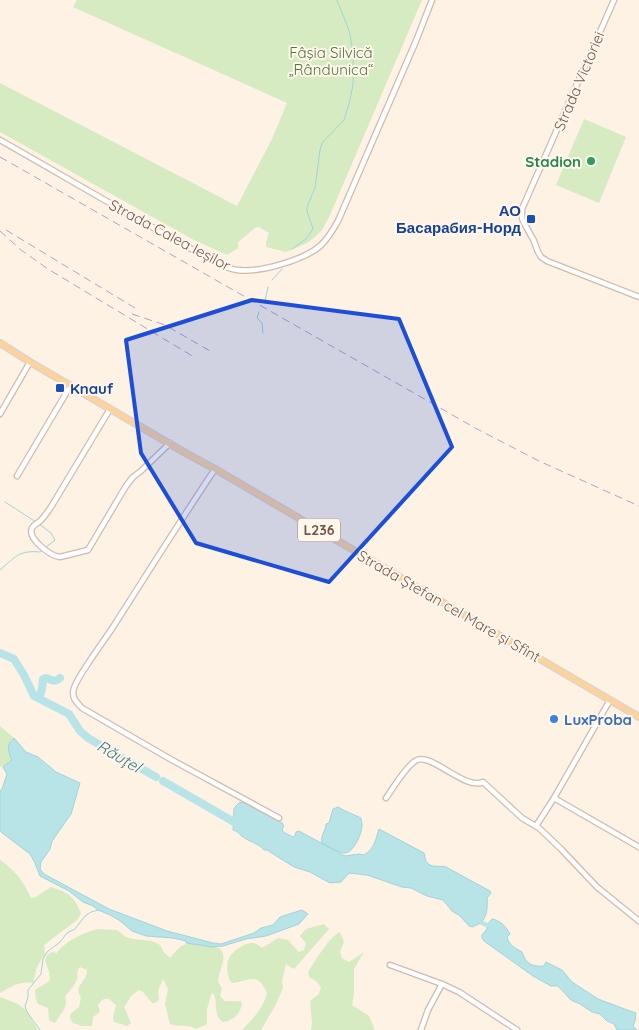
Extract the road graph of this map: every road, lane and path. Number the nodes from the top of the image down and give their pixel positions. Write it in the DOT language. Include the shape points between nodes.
graph roads {
  1 [pos="432,0"];
  2 [pos="614,0"];
  3 [pos="0,140"];
  4 [pos="639,297"];
  5 [pos="0,343"];
  6 [pos="30,362"];
  7 [pos="71,385"];
  8 [pos="110,409"];
  9 [pos="0,414"];
  10 [pos="170,443"];
  11 [pos="215,469"];
  12 [pos="17,476"];
  13 [pos="610,700"];
  14 [pos="639,717"];
  15 [pos="386,798"];
  16 [pos="554,798"];
  17 [pos="279,818"];
  18 [pos="536,826"];
  19 [pos="639,847"];
  20 [pos="639,921"];
  21 [pos="390,965"];
  22 [pos="442,984"];
  23 [pos="420,1030"];
  24 [pos="517,1030"];
  1 -- 3 [label="street, Strada Calea Ieșilor" via="338,221 318,247 296,258 254,270 230,268 135,218"];
  2 -- 4 [label="street, Strada Victoriei" via="522,209 522,217 538,252 547,262"];
  5 -- 6 [label="main road, Strada Ștefan cel Mare și Sfînt / L236"];
  6 -- 7 [label="main road, Strada Ștefan cel Mare și Sfînt / L236"];
  6 -- 9 [label="street"];
  7 -- 8 [label="main road, Strada Ștefan cel Mare și Sfînt / L236"];
  7 -- 12 [label="street"];
  8 -- 10 [label="main road, Strada Ștefan cel Mare și Sfînt / L236"];
  8 -- 10 [label="street" via="51,507 32,528 37,542 57,557 88,550 130,482"];
  10 -- 11 [label="main road, Strada Ștefan cel Mare și Sfînt / L236"];
  11 -- 13 [label="main road, Strada Ștefan cel Mare și Sfînt / L236"];
  11 -- 17 [label="street" via="82,672 73,697 87,711"];
  13 -- 14 [label="main road, Strada Ștefan cel Mare și Sfînt / L236"];
  13 -- 16 [label="street"];
  15 -- 18 [label="street" via="407,769 422,758 469,782 483,782 522,818"];
  16 -- 18 [label="street"];
  16 -- 19 [label="street"];
  18 -- 20 [label="street" via="597,887"];
  21 -- 22 [label="street"];
  22 -- 23 [label="street"];
  22 -- 24 [label="street"];
}
